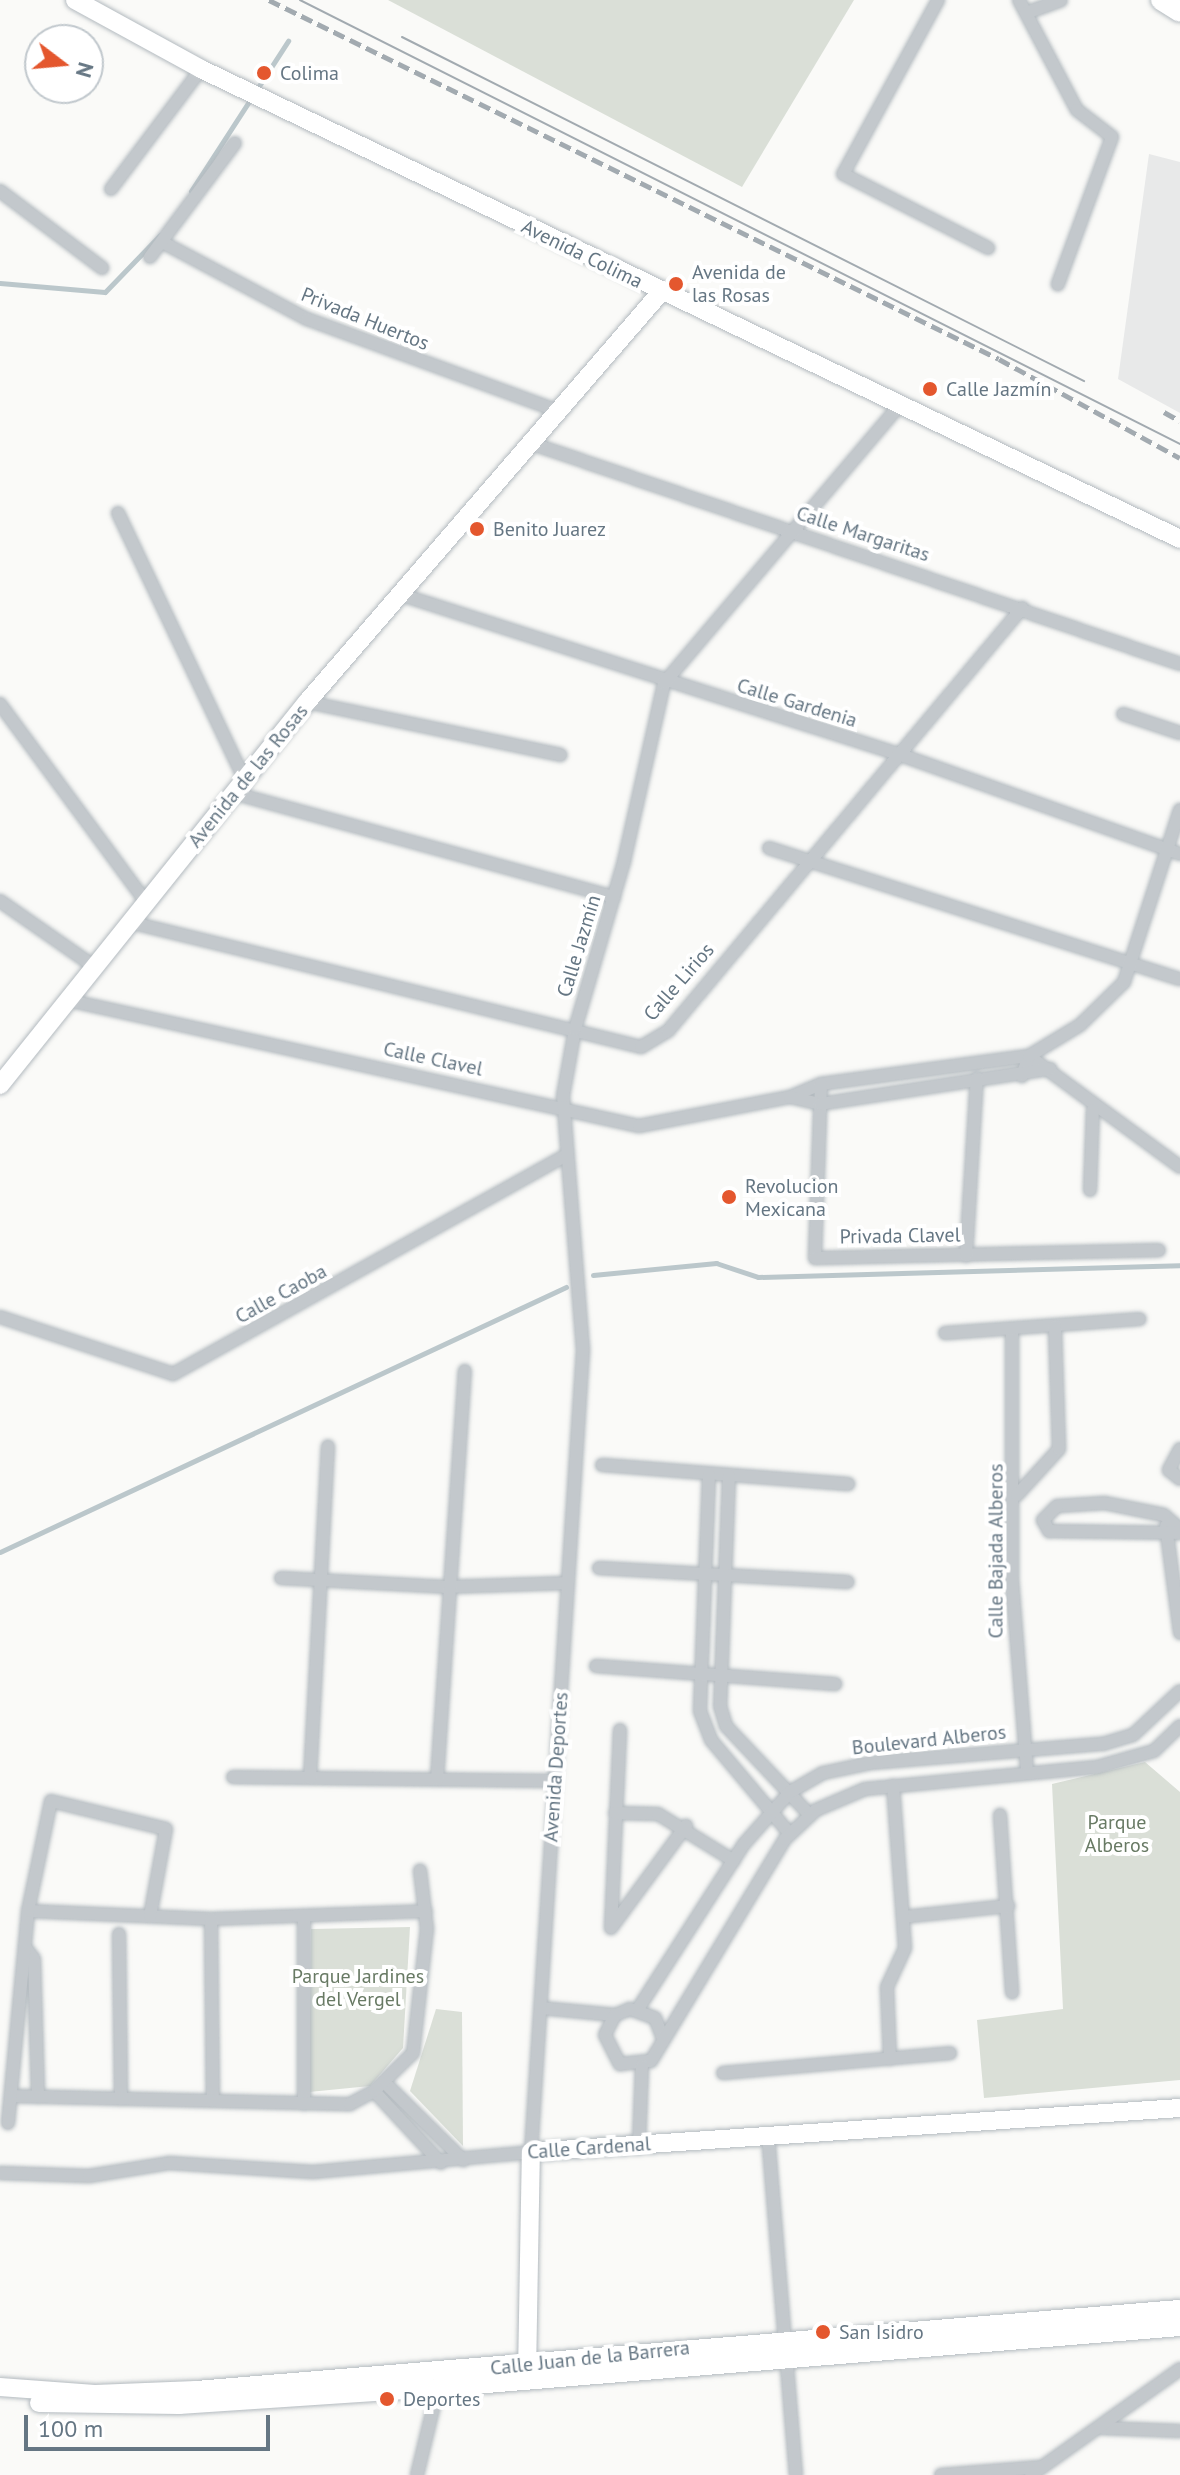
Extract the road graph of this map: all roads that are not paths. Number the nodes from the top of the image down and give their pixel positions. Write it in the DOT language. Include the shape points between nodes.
graph roads {
  1 [pos="75,0"];
  2 [pos="938,0"];
  3 [pos="1019,0"];
  4 [pos="1061,0"];
  5 [pos="1161,0"];
  6 [pos="1180,12"];
  7 [pos="1026,13"];
  8 [pos="201,69"];
  9 [pos="235,143"];
  10 [pos="111,189"];
  11 [pos="0,191"];
  12 [pos="162,242"];
  13 [pos="988,248"];
  14 [pos="150,257"];
  15 [pos="102,268"];
  16 [pos="1058,284"];
  17 [pos="661,292"];
  18 [pos="899,406"];
  19 [pos="561,412"];
  20 [pos="533,444"];
  21 [pos="118,513"];
  22 [pos="795,533"];
  23 [pos="1180,539"];
  24 [pos="402,595"];
  25 [pos="1022,608"];
  26 [pos="1180,664"];
  27 [pos="664,683"];
  28 [pos="307,702"];
  29 [pos="0,704"];
  30 [pos="1123,714"];
  31 [pos="1180,733"];
  32 [pos="898,754"];
  33 [pos="561,755"];
  34 [pos="241,788"];
  35 [pos="1180,810"];
  36 [pos="769,848"];
  37 [pos="1166,849"];
  38 [pos="1180,854"];
  39 [pos="810,857"];
  40 [pos="614,897"];
  41 [pos="0,901"];
  42 [pos="146,902"];
  43 [pos="129,922"];
  44 [pos="1131,958"];
  45 [pos="95,967"];
  46 [pos="1180,979"];
  47 [pos="67,1000"];
  48 [pos="575,1029"];
  49 [pos="1029,1056"];
  50 [pos="1050,1069"];
  51 [pos="1022,1076"];
  52 [pos="977,1078"];
  53 [pos="821,1084"];
  54 [pos="0,1085"];
  55 [pos="790,1097"];
  56 [pos="820,1104"];
  57 [pos="565,1108"];
  58 [pos="1093,1110"];
  59 [pos="566,1155"];
  60 [pos="1180,1167"];
  61 [pos="1090,1190"];
  62 [pos="1159,1250"];
  63 [pos="966,1256"];
  64 [pos="0,1317"];
  65 [pos="1139,1319"];
  66 [pos="1055,1326"];
  67 [pos="1012,1330"];
  68 [pos="945,1333"];
  69 [pos="465,1371"];
  70 [pos="328,1446"];
  71 [pos="1180,1449"];
  72 [pos="602,1465"];
  73 [pos="709,1475"];
  74 [pos="729,1476"];
  75 [pos="1180,1479"];
  76 [pos="848,1484"];
  77 [pos="1017,1495"];
  78 [pos="1176,1532"];
  79 [pos="599,1568"];
  80 [pos="704,1575"];
  81 [pos="721,1576"];
  82 [pos="281,1578"];
  83 [pos="848,1582"];
  84 [pos="568,1583"];
  85 [pos="325,1584"];
  86 [pos="445,1587"];
  87 [pos="1180,1633"];
  88 [pos="596,1666"];
  89 [pos="698,1674"];
  90 [pos="718,1676"];
  91 [pos="835,1684"];
  92 [pos="1180,1691"];
  93 [pos="1180,1726"];
  94 [pos="620,1730"];
  95 [pos="1025,1750"];
  96 [pos="1027,1772"];
  97 [pos="233,1777"];
  98 [pos="310,1778"];
  99 [pos="437,1779"];
  100 [pos="554,1781"];
  101 [pos="893,1785"];
  102 [pos="790,1792"];
  103 [pos="771,1808"];
  104 [pos="615,1813"];
  105 [pos="810,1815"];
  106 [pos="1000,1815"];
  107 [pos="686,1826"];
  108 [pos="790,1834"];
  109 [pos="734,1861"];
  110 [pos="420,1870"];
  111 [pos="1008,1906"];
  112 [pos="28,1911"];
  113 [pos="426,1911"];
  114 [pos="150,1916"];
  115 [pos="304,1916"];
  116 [pos="903,1917"];
  117 [pos="211,1919"];
  118 [pos="119,1934"];
  119 [pos="25,1947"];
  120 [pos="1012,1993"];
  121 [pos="541,2008"];
  122 [pos="638,2009"];
  123 [pos="615,2015"];
  124 [pos="662,2036"];
  125 [pos="950,2053"];
  126 [pos="890,2059"];
  127 [pos="642,2066"];
  128 [pos="723,2073"];
  129 [pos="385,2083"];
  130 [pos="374,2091"];
  131 [pos="11,2096"];
  132 [pos="38,2097"];
  133 [pos="121,2099"];
  134 [pos="213,2101"];
  135 [pos="304,2104"];
  136 [pos="1180,2108"];
  137 [pos="8,2123"];
  138 [pos="768,2135"];
  139 [pos="639,2144"];
  140 [pos="531,2152"];
  141 [pos="466,2161"];
  142 [pos="441,2163"];
  143 [pos="0,2173"];
  144 [pos="1180,2309"];
  145 [pos="1180,2327"];
  146 [pos="786,2347"];
  147 [pos="1180,2369"];
  148 [pos="527,2372"];
  149 [pos="0,2387"];
  150 [pos="438,2388"];
  151 [pos="196,2397"];
  152 [pos="0,2400"];
  153 [pos="1102,2428"];
  154 [pos="1180,2431"];
  155 [pos="1036,2471"];
  156 [pos="417,2475"];
  157 [pos="796,2475"];
  158 [pos="941,2475"];
  1 -- 8 [label="street, Avenida Colima"];
  2 -- 13 [label="street" via="843,174"];
  3 -- 7 [label="street"];
  4 -- 7 [label="street"];
  5 -- 6 [label="main road"];
  7 -- 16 [label="street" via="1077,110 1112,137"];
  8 -- 10 [label="street"];
  8 -- 17 [label="street, Avenida Colima"];
  9 -- 12 [label="street"];
  11 -- 15 [label="street"];
  12 -- 14 [label="street"];
  12 -- 19 [label="street, Privada Huertos" via="307,319"];
  17 -- 18 [label="street, Avenida Colima"];
  17 -- 19 [label="street, Avenida de las Rosas"];
  18 -- 22 [label="street, Calle Jazmín"];
  18 -- 23 [label="street, Avenida Colima"];
  19 -- 20 [label="street, Avenida de las Rosas"];
  20 -- 22 [label="street, Calle Margaritas"];
  20 -- 24 [label="street, Avenida de las Rosas"];
  21 -- 34 [label="street"];
  22 -- 25 [label="street, Calle Margaritas"];
  22 -- 27 [label="street, Calle Jazmín"];
  24 -- 27 [label="street, Calle Gardenia"];
  24 -- 28 [label="street, Avenida de las Rosas"];
  25 -- 26 [label="street, Calle Margaritas"];
  25 -- 32 [label="street, Calle Lirios"];
  27 -- 32 [label="street, Calle Gardenia"];
  27 -- 40 [label="street, Calle Jazmín"];
  28 -- 33 [label="street"];
  28 -- 34 [label="street, Avenida de las Rosas"];
  29 -- 42 [label="street"];
  30 -- 31 [label="street"];
  32 -- 37 [label="street, Calle Gardenia"];
  32 -- 39 [label="street, Calle Lirios"];
  34 -- 40 [label="street"];
  34 -- 42 [label="street, Avenida de las Rosas"];
  35 -- 37 [label="street"];
  36 -- 39 [label="street"];
  37 -- 38 [label="street, Calle Gardenia"];
  37 -- 44 [label="street"];
  39 -- 44 [label="street"];
  39 -- 48 [label="street, Calle Lirios" via="668,1031 631,1048"];
  40 -- 48 [label="street, Calle Jazmín"];
  41 -- 45 [label="street"];
  42 -- 43 [label="street, Avenida de las Rosas"];
  43 -- 45 [label="street, Avenida de las Rosas"];
  43 -- 48 [label="street, Calle Lirios"];
  44 -- 46 [label="street"];
  44 -- 49 [label="street" via="1116,994"];
  45 -- 47 [label="street, Avenida de las Rosas"];
  47 -- 54 [label="street, Avenida de las Rosas"];
  47 -- 57 [label="street, Calle Clavel"];
  48 -- 57 [label="street, Calle Jazmín"];
  49 -- 50 [label="street"];
  49 -- 51 [label="street"];
  49 -- 53 [label="street, Calle Clavel"];
  50 -- 51 [label="street, Calle Clavel"];
  50 -- 58 [label="street"];
  51 -- 52 [label="street, Calle Clavel"];
  52 -- 56 [label="street, Calle Clavel"];
  52 -- 63 [label="street"];
  53 -- 55 [label="street, Calle Clavel"];
  53 -- 56 [label="street, Privada Clavel"];
  55 -- 56 [label="street, Calle Clavel"];
  55 -- 57 [label="street, Calle Clavel" via="639,1126"];
  56 -- 63 [label="street, Privada Clavel" via="815,1258"];
  57 -- 59 [label="street, Calle Jazmín"];
  58 -- 60 [label="street"];
  58 -- 61 [label="street"];
  59 -- 64 [label="street, Calle Caoba" via="173,1374"];
  59 -- 84 [label="street, Avenida Deportes" via="583,1324"];
  62 -- 63 [label="street, Privada Clavel"];
  65 -- 66 [label="street"];
  66 -- 67 [label="street"];
  66 -- 77 [label="street" via="1059,1449"];
  67 -- 68 [label="street"];
  67 -- 77 [label="street, Calle Bajada Alberos"];
  69 -- 86 [label="street"];
  70 -- 85 [label="street"];
  71 -- 75 [label="street" via="1169,1470"];
  72 -- 73 [label="street"];
  73 -- 74 [label="street"];
  73 -- 80 [label="street"];
  74 -- 76 [label="street"];
  74 -- 81 [label="street"];
  77 -- 95 [label="street, Calle Bajada Alberos" via="1012,1580"];
  78 -- 78 [label="street" via="1049,1531 1043,1520 1057,1506 1105,1503 1164,1515"];
  78 -- 87 [label="street"];
  79 -- 80 [label="street"];
  80 -- 81 [label="street"];
  80 -- 89 [label="street"];
  81 -- 83 [label="street"];
  81 -- 90 [label="street"];
  82 -- 85 [label="street"];
  84 -- 86 [label="street"];
  84 -- 100 [label="street, Avenida Deportes"];
  85 -- 86 [label="street"];
  85 -- 98 [label="street"];
  86 -- 99 [label="street"];
  88 -- 89 [label="street"];
  89 -- 90 [label="street"];
  89 -- 103 [label="street" via="711,1740"];
  90 -- 91 [label="street"];
  90 -- 102 [label="street" via="726,1726"];
  92 -- 95 [label="street, Boulevard Alberos" via="1133,1735"];
  93 -- 96 [label="street, Boulevard Alberos" via="1154,1751 1097,1767"];
  94 -- 104 [label="street"];
  95 -- 96 [label="street, Calle Bajada Alberos"];
  95 -- 102 [label="street, Boulevard Alberos" via="870,1763 823,1773"];
  96 -- 101 [label="street, Boulevard Alberos"];
  97 -- 98 [label="street"];
  98 -- 99 [label="street"];
  99 -- 100 [label="street"];
  100 -- 121 [label="street, Avenida Deportes"];
  101 -- 105 [label="street, Boulevard Alberos" via="865,1789"];
  101 -- 116 [label="street"];
  102 -- 103 [label="street, Boulevard Alberos"];
  102 -- 105 [label="street"];
  103 -- 108 [label="street"];
  103 -- 109 [label="street, Boulevard Alberos"];
  104 -- 107 [label="street" via="658,1814"];
  104 -- 107 [label="street" via="611,1928"];
  105 -- 108 [label="street, Boulevard Alberos"];
  106 -- 111 [label="street"];
  107 -- 109 [label="street"];
  108 -- 124 [label="street, Boulevard Alberos"];
  109 -- 122 [label="street, Boulevard Alberos"];
  110 -- 113 [label="street"];
  111 -- 116 [label="street"];
  111 -- 120 [label="street"];
  112 -- 114 [label="street"];
  112 -- 114 [label="street" via="51,1801 166,1829"];
  112 -- 119 [label="street"];
  113 -- 115 [label="street"];
  113 -- 129 [label="street" via="413,2053"];
  114 -- 117 [label="street"];
  115 -- 117 [label="street"];
  115 -- 135 [label="street"];
  116 -- 126 [label="street" via="902,1960 887,1987"];
  117 -- 134 [label="street"];
  118 -- 133 [label="street"];
  119 -- 131 [label="street"];
  119 -- 132 [label="street" via="34,1959"];
  121 -- 123 [label="street"];
  121 -- 140 [label="street, Avenida Deportes"];
  122 -- 123 [label="street"];
  122 -- 124 [label="street" via="655,2018"];
  123 -- 127 [label="street" via="605,2035 611,2056"];
  124 -- 127 [label="street" via="658,2054"];
  125 -- 126 [label="street"];
  126 -- 128 [label="street"];
  127 -- 139 [label="street"];
  129 -- 130 [label="street"];
  129 -- 141 [label="street"];
  130 -- 135 [label="street" via="350,2104"];
  130 -- 142 [label="street"];
  131 -- 132 [label="street"];
  131 -- 137 [label="street"];
  132 -- 133 [label="street"];
  133 -- 134 [label="street"];
  134 -- 135 [label="street"];
  136 -- 138 [label="street, Calle Cardenal"];
  138 -- 139 [label="street, Calle Cardenal"];
  138 -- 146 [label="street"];
  139 -- 140 [label="street, Calle Cardenal"];
  140 -- 141 [label="street, Calle Cardenal"];
  140 -- 148 [label="street, Avenida Deportes"];
  141 -- 142 [label="street, Calle Cardenal"];
  142 -- 143 [label="street, Calle Cardenal" via="313,2172 169,2163 89,2176"];
  144 -- 146 [label="street, Calle Juan de la Barrera"];
  145 -- 146 [label="street, Calle Juan de la Barrera"];
  146 -- 148 [label="street, Calle Juan de la Barrera"];
  146 -- 157 [label="street"];
  147 -- 153 [label="street"];
  148 -- 150 [label="street, Calle Juan de la Barrera"];
  148 -- 151 [label="street, Calle Juan de la Barrera"];
  149 -- 151 [label="street, Calle Juan de la Barrera"];
  150 -- 151 [label="street, Calle Juan de la Barrera"];
  150 -- 156 [label="street"];
  151 -- 152 [label="street, Calle Juan de la Barrera" via="87,2407"];
  153 -- 154 [label="street"];
  153 -- 155 [label="street"];
  155 -- 158 [label="street"];
}
